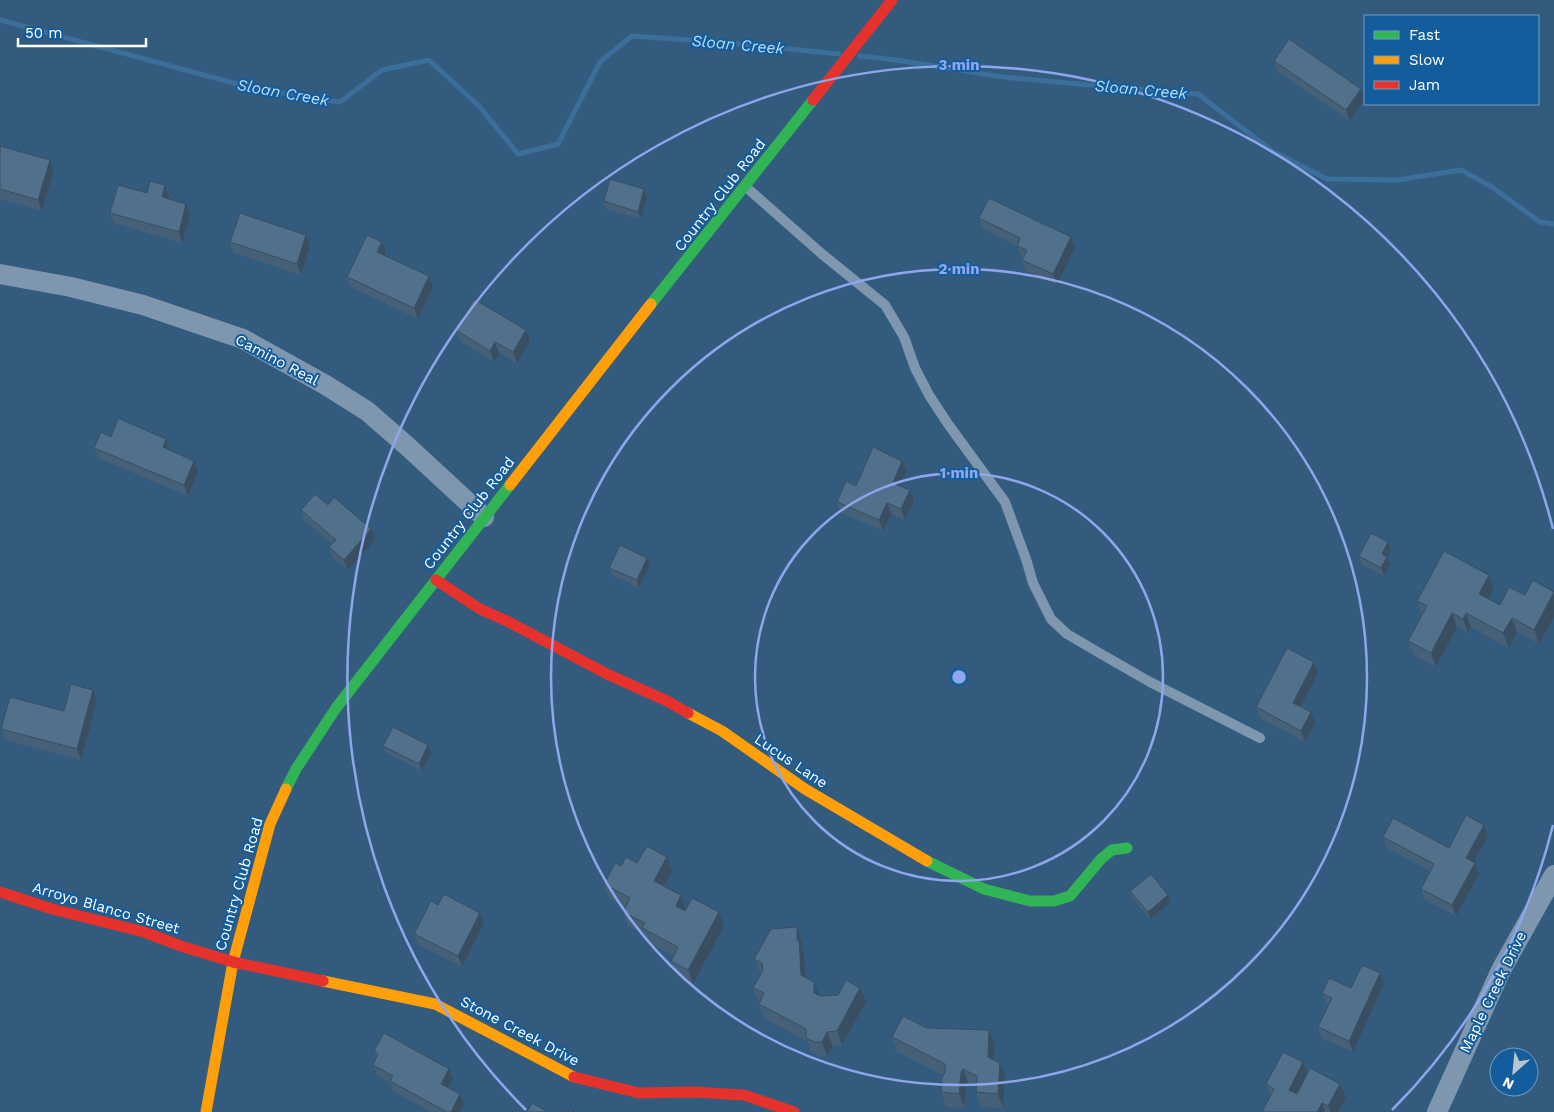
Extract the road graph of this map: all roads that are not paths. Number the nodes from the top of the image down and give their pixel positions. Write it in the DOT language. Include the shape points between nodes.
graph roads {
  1 [pos="892,0"];
  2 [pos="746,187"];
  3 [pos="0,274"];
  4 [pos="484,517"];
  5 [pos="436,580"];
  6 [pos="1260,738"];
  7 [pos="1127,848"];
  8 [pos="1554,875"];
  9 [pos="0,892"];
  10 [pos="233,962"];
  11 [pos="206,1112"];
  12 [pos="794,1112"];
  13 [pos="1438,1112"];
  1 -- 2 [label="street, Country Club Road"];
  2 -- 4 [label="street, Country Club Road"];
  2 -- 6 [label="lane" via="885,305 904,337 915,368 930,395 1005,502 1033,583 1051,619 1067,634 1150,682"];
  3 -- 4 [label="street, Camino Real" via="143,305 243,339 367,411"];
  4 -- 5 [label="street, Country Club Road"];
  5 -- 7 [label="street, Lucus Lane" via="480,609 607,674 668,700 722,731 804,789 925,860 984,889 1030,901 1054,901 1070,896 1112,850"];
  5 -- 10 [label="street, Country Club Road" via="336,708 296,769 270,824"];
  8 -- 13 [label="street, Maple Creek Drive" via="1501,970"];
  9 -- 10 [label="street, Arroyo Blanco Street" via="144,932"];
  10 -- 11 [label="street, Country Club Road"];
  10 -- 12 [label="street, Stone Creek Drive" via="435,1004 575,1078 639,1093 744,1095"];
}
